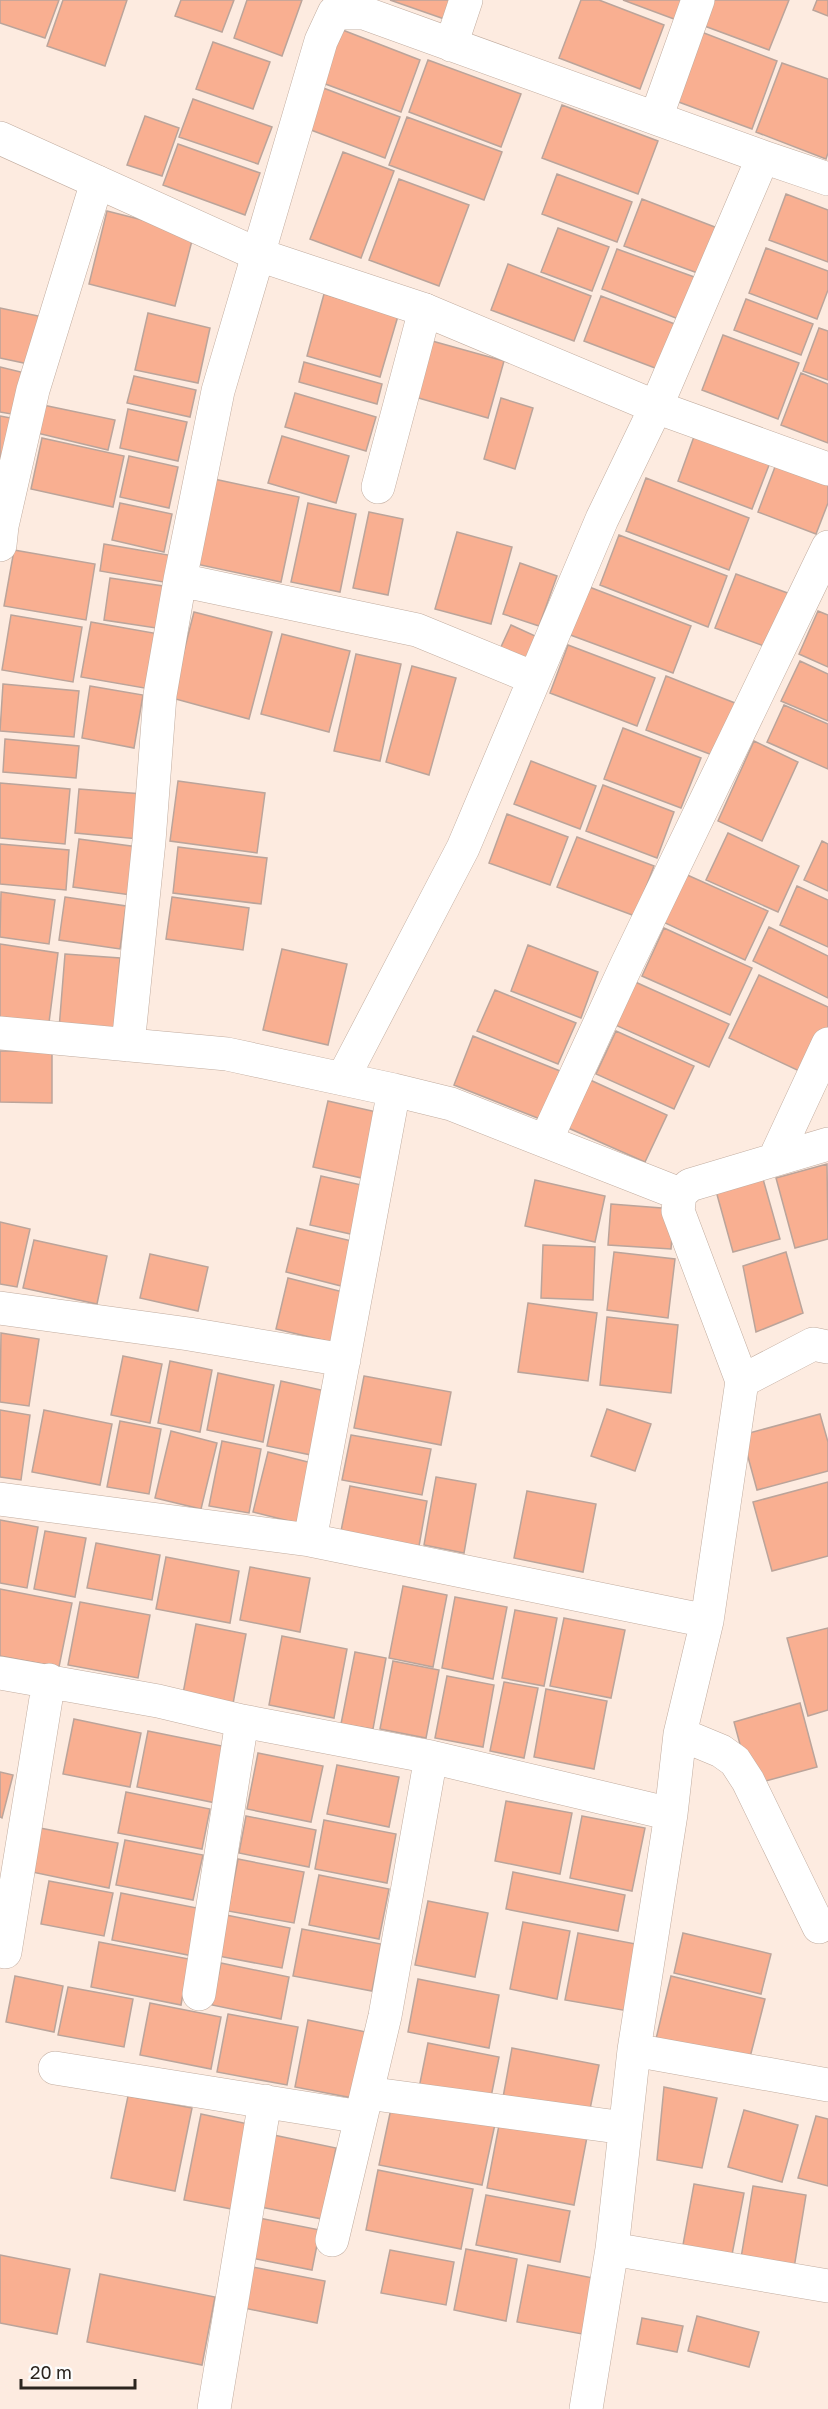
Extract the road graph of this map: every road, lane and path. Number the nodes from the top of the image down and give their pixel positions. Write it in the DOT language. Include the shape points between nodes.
graph roads {
  1 [pos="466,0"];
  2 [pos="698,0"];
  3 [pos="451,45"];
  4 [pos="656,118"];
  5 [pos="0,138"];
  6 [pos="763,157"];
  7 [pos="828,179"];
  8 [pos="97,182"];
  9 [pos="259,255"];
  10 [pos="425,310"];
  11 [pos="656,407"];
  12 [pos="828,469"];
  13 [pos="378,487"];
  14 [pos="0,545"];
  15 [pos="828,547"];
  16 [pos="180,580"];
  17 [pos="534,678"];
  18 [pos="0,1033"];
  19 [pos="828,1044"];
  20 [pos="128,1045"];
  21 [pos="343,1078"];
  22 [pos="394,1090"];
  23 [pos="546,1140"];
  24 [pos="828,1144"];
  25 [pos="775,1158"];
  26 [pos="680,1194"];
  27 [pos="0,1308"];
  28 [pos="828,1347"];
  29 [pos="344,1360"];
  30 [pos="742,1381"];
  31 [pos="0,1499"];
  32 [pos="310,1540"];
  33 [pos="707,1621"];
  34 [pos="0,1673"];
  35 [pos="49,1680"];
  36 [pos="242,1721"];
  37 [pos="680,1734"];
  38 [pos="430,1757"];
  39 [pos="671,1814"];
  40 [pos="819,1927"];
  41 [pos="5,1952"];
  42 [pos="199,1994"];
  43 [pos="634,2050"];
  44 [pos="55,2068"];
  45 [pos="828,2085"];
  46 [pos="265,2101"];
  47 [pos="364,2105"];
  48 [pos="625,2128"];
  49 [pos="332,2240"];
  50 [pos="612,2249"];
  51 [pos="828,2286"];
  52 [pos="214,2409"];
  53 [pos="586,2409"];
  1 -- 3 [label="street"];
  2 -- 4 [label="street"];
  3 -- 4 [label="street"];
  3 -- 9 [label="street" via="364,12 334,13 321,41"];
  4 -- 6 [label="street"];
  5 -- 8 [label="street"];
  6 -- 7 [label="street"];
  6 -- 11 [label="street"];
  8 -- 9 [label="street"];
  8 -- 14 [label="street" via="33,390"];
  9 -- 10 [label="street"];
  9 -- 16 [label="street" via="218,391"];
  10 -- 11 [label="street"];
  10 -- 13 [label="street"];
  11 -- 12 [label="street"];
  11 -- 17 [label="street" via="602,519"];
  15 -- 23 [label="street"];
  16 -- 17 [label="street" via="417,630"];
  16 -- 20 [label="street" via="160,695"];
  17 -- 21 [label="street" via="463,848"];
  18 -- 20 [label="street"];
  19 -- 25 [label="street"];
  20 -- 21 [label="street" via="227,1054"];
  21 -- 22 [label="street"];
  22 -- 23 [label="street" via="451,1104"];
  22 -- 29 [label="street"];
  23 -- 26 [label="street"];
  24 -- 25 [label="street"];
  25 -- 26 [label="street" via="690,1185"];
  26 -- 30 [label="street" via="678,1211"];
  27 -- 29 [label="street"];
  28 -- 30 [label="street" via="813,1344"];
  29 -- 32 [label="street"];
  30 -- 33 [label="street"];
  31 -- 32 [label="street"];
  32 -- 33 [label="street"];
  33 -- 37 [label="street"];
  34 -- 35 [label="street"];
  35 -- 36 [label="street"];
  35 -- 41 [label="street"];
  36 -- 38 [label="street"];
  36 -- 42 [label="street"];
  37 -- 39 [label="street"];
  37 -- 40 [label="street" via="735,1761"];
  38 -- 39 [label="street"];
  38 -- 47 [label="street" via="385,2016"];
  39 -- 43 [label="street"];
  43 -- 45 [label="street"];
  43 -- 48 [label="street"];
  44 -- 46 [label="street"];
  46 -- 47 [label="street"];
  46 -- 52 [label="street"];
  47 -- 48 [label="street"];
  47 -- 49 [label="street"];
  48 -- 50 [label="street"];
  50 -- 51 [label="street"];
  50 -- 53 [label="street"];
}
